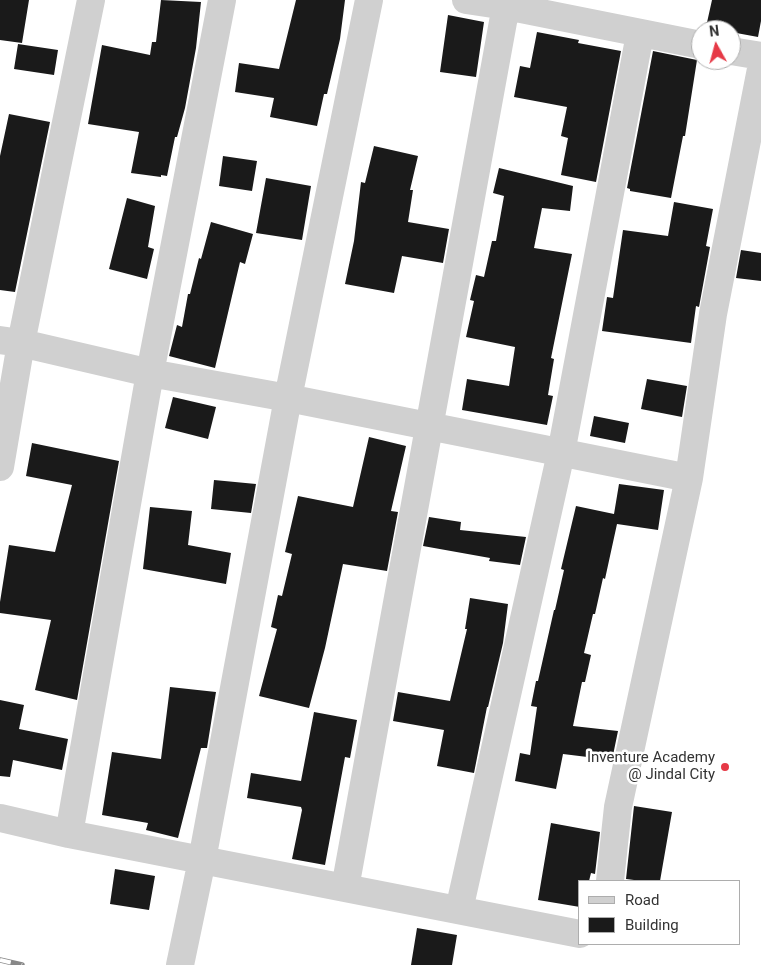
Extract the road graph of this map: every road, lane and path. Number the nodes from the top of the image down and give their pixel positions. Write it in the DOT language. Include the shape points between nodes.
graph roads {
  1 [pos="91,0"];
  2 [pos="222,0"];
  3 [pos="369,0"];
  4 [pos="466,0"];
  5 [pos="507,3"];
  6 [pos="640,34"];
  7 [pos="691,43"];
  8 [pos="741,53"];
  9 [pos="761,56"];
  10 [pos="761,69"];
  11 [pos="11,341"];
  12 [pos="150,373"];
  13 [pos="288,398"];
  14 [pos="430,426"];
  15 [pos="561,453"];
  16 [pos="0,467"];
  17 [pos="689,478"];
  18 [pos="0,818"];
  19 [pos="70,834"];
  20 [pos="202,860"];
  21 [pos="610,880"];
  22 [pos="345,888"];
  23 [pos="459,910"];
  24 [pos="578,934"];
  25 [pos="180,965"];
  1 -- 11 [label="street"];
  2 -- 12 [label="street"];
  3 -- 13 [label="street"];
  4 -- 5 [label="street"];
  5 -- 6 [label="street"];
  5 -- 14 [label="street"];
  6 -- 7 [label="street"];
  6 -- 15 [label="street"];
  8 -- 9 [label="street"];
  10 -- 17 [label="street" via="713,314"];
  11 -- 12 [label="street"];
  11 -- 16 [label="street"];
  12 -- 13 [label="street"];
  12 -- 19 [label="street"];
  13 -- 14 [label="street"];
  13 -- 20 [label="street"];
  14 -- 15 [label="street"];
  14 -- 22 [label="street"];
  15 -- 17 [label="street"];
  15 -- 23 [label="street"];
  17 -- 21 [label="street" via="618,807"];
  18 -- 19 [label="street"];
  19 -- 20 [label="street"];
  20 -- 22 [label="street"];
  20 -- 25 [label="street"];
  22 -- 23 [label="street"];
  23 -- 24 [label="street"];
}
